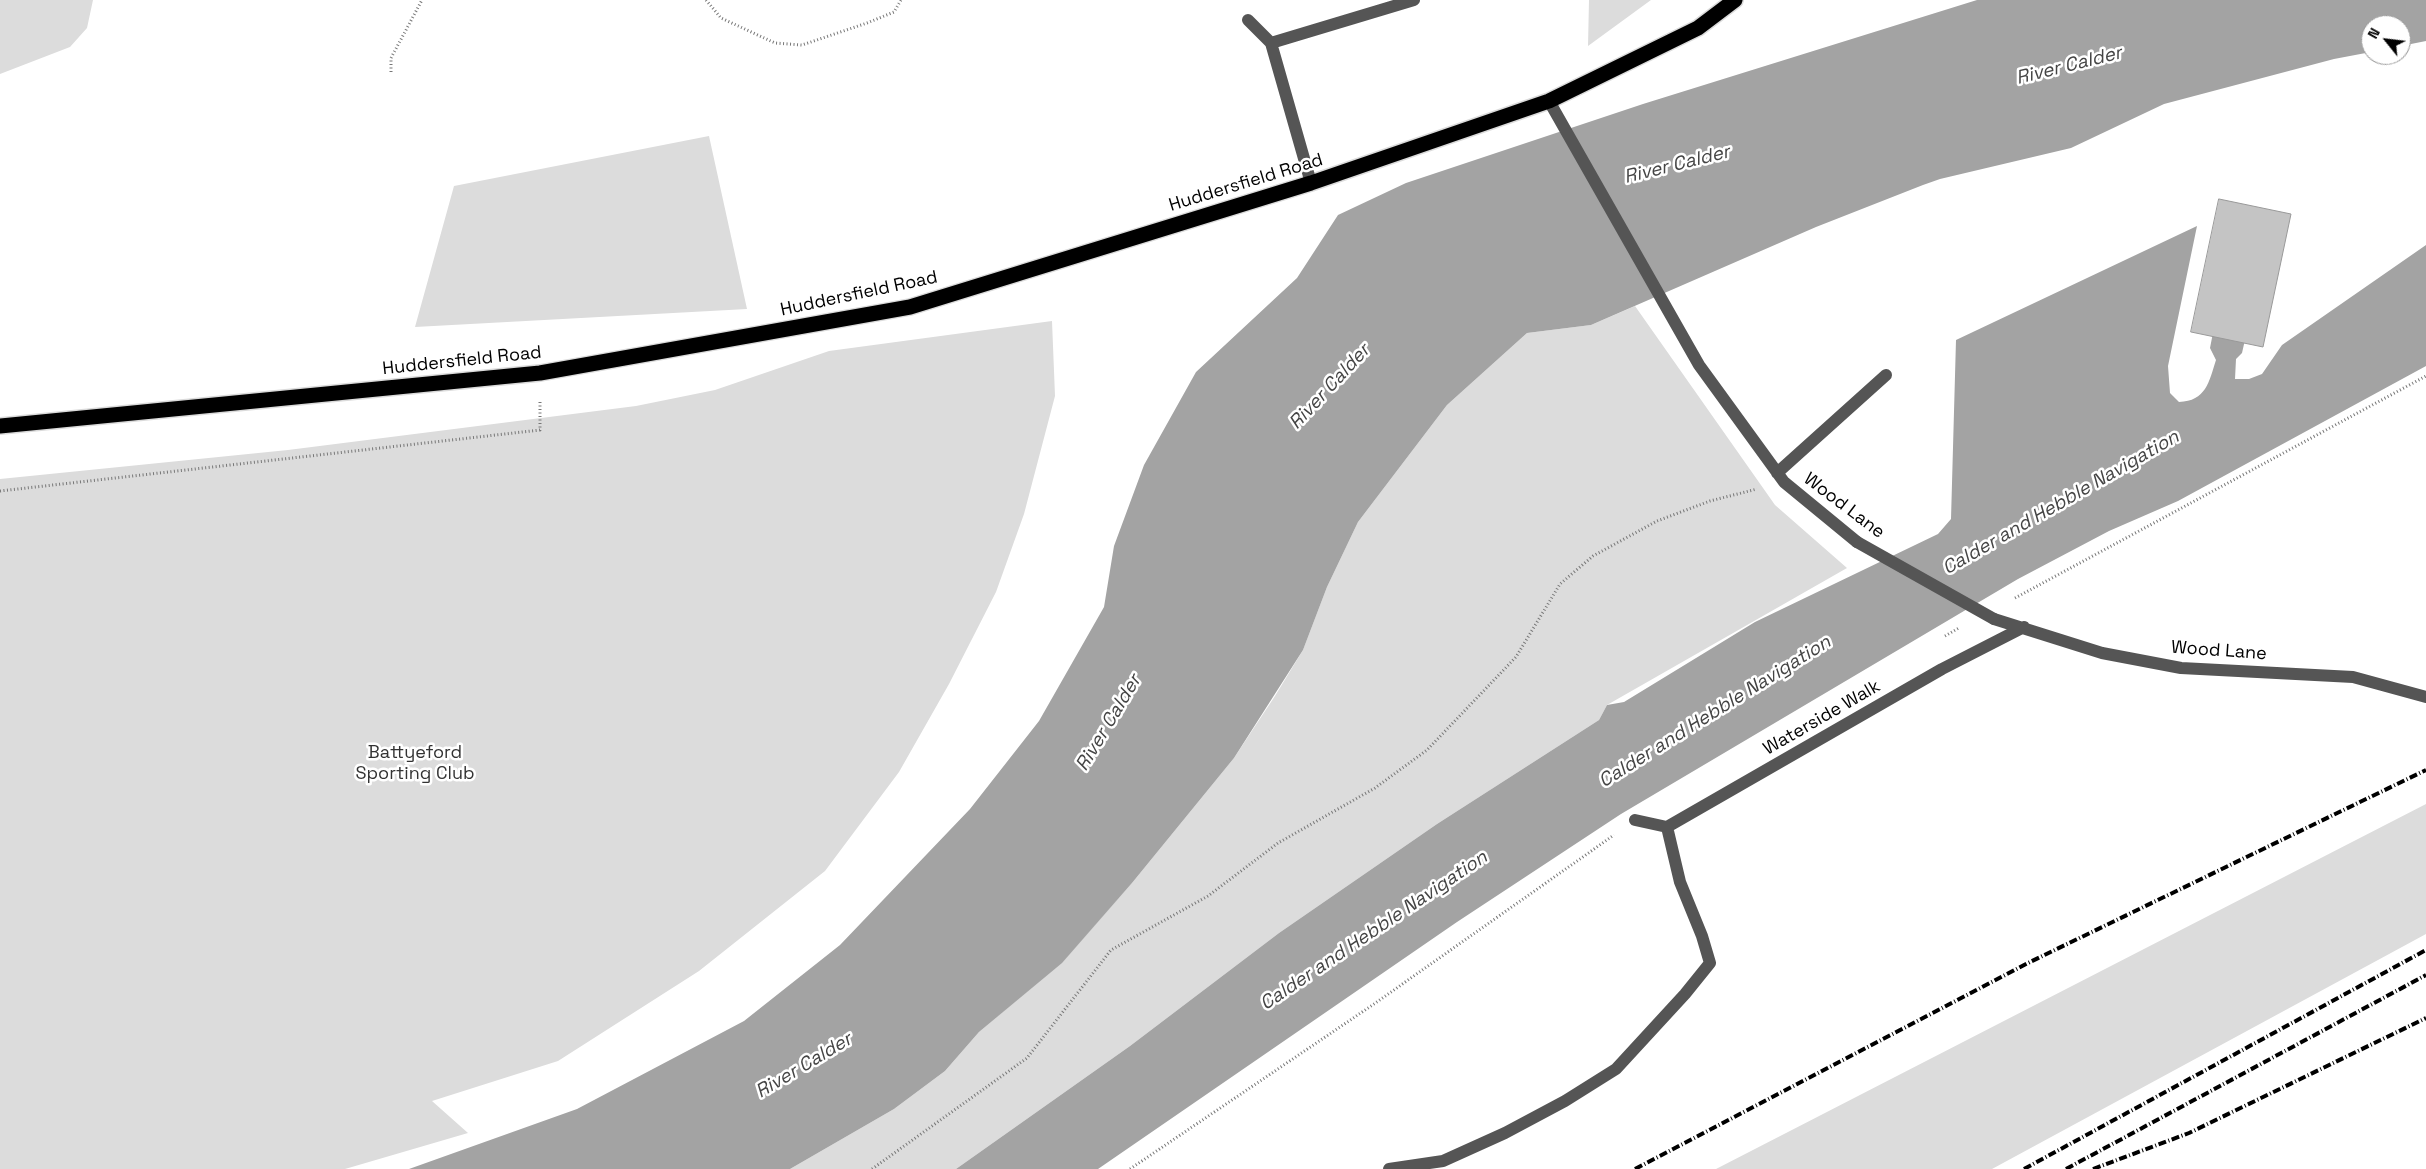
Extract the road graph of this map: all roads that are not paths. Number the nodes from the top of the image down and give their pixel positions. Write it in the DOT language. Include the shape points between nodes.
graph roads {
  1 [pos="1414,0"];
  2 [pos="1736,0"];
  3 [pos="1248,20"];
  4 [pos="1271,42"];
  5 [pos="1549,100"];
  6 [pos="1311,183"];
  7 [pos="1886,376"];
  8 [pos="0,426"];
  9 [pos="1781,478"];
  10 [pos="2024,627"];
  11 [pos="2426,697"];
  12 [pos="1635,820"];
  13 [pos="1667,827"];
  14 [pos="1389,1169"];
  1 -- 4 [label="street"];
  2 -- 5 [label="highway, Huddersfield Road" via="1698,28"];
  3 -- 4 [label="street"];
  4 -- 6 [label="street"];
  5 -- 6 [label="highway, Huddersfield Road"];
  5 -- 9 [label="street, Wood Lane" via="1699,365"];
  6 -- 8 [label="highway, Huddersfield Road" via="910,307 540,372"];
  7 -- 9 [label="street"];
  9 -- 10 [label="street, Wood Lane, bridge" via="1857,542 1994,619"];
  10 -- 11 [label="street, Wood Lane" via="2102,653 2181,668 2353,678"];
  10 -- 13 [label="street, Waterside Walk" via="1942,669"];
  12 -- 13 [label="street"];
  13 -- 14 [label="street" via="1680,882 1710,963 1685,994 1616,1070 1565,1101 1443,1161"];
}
